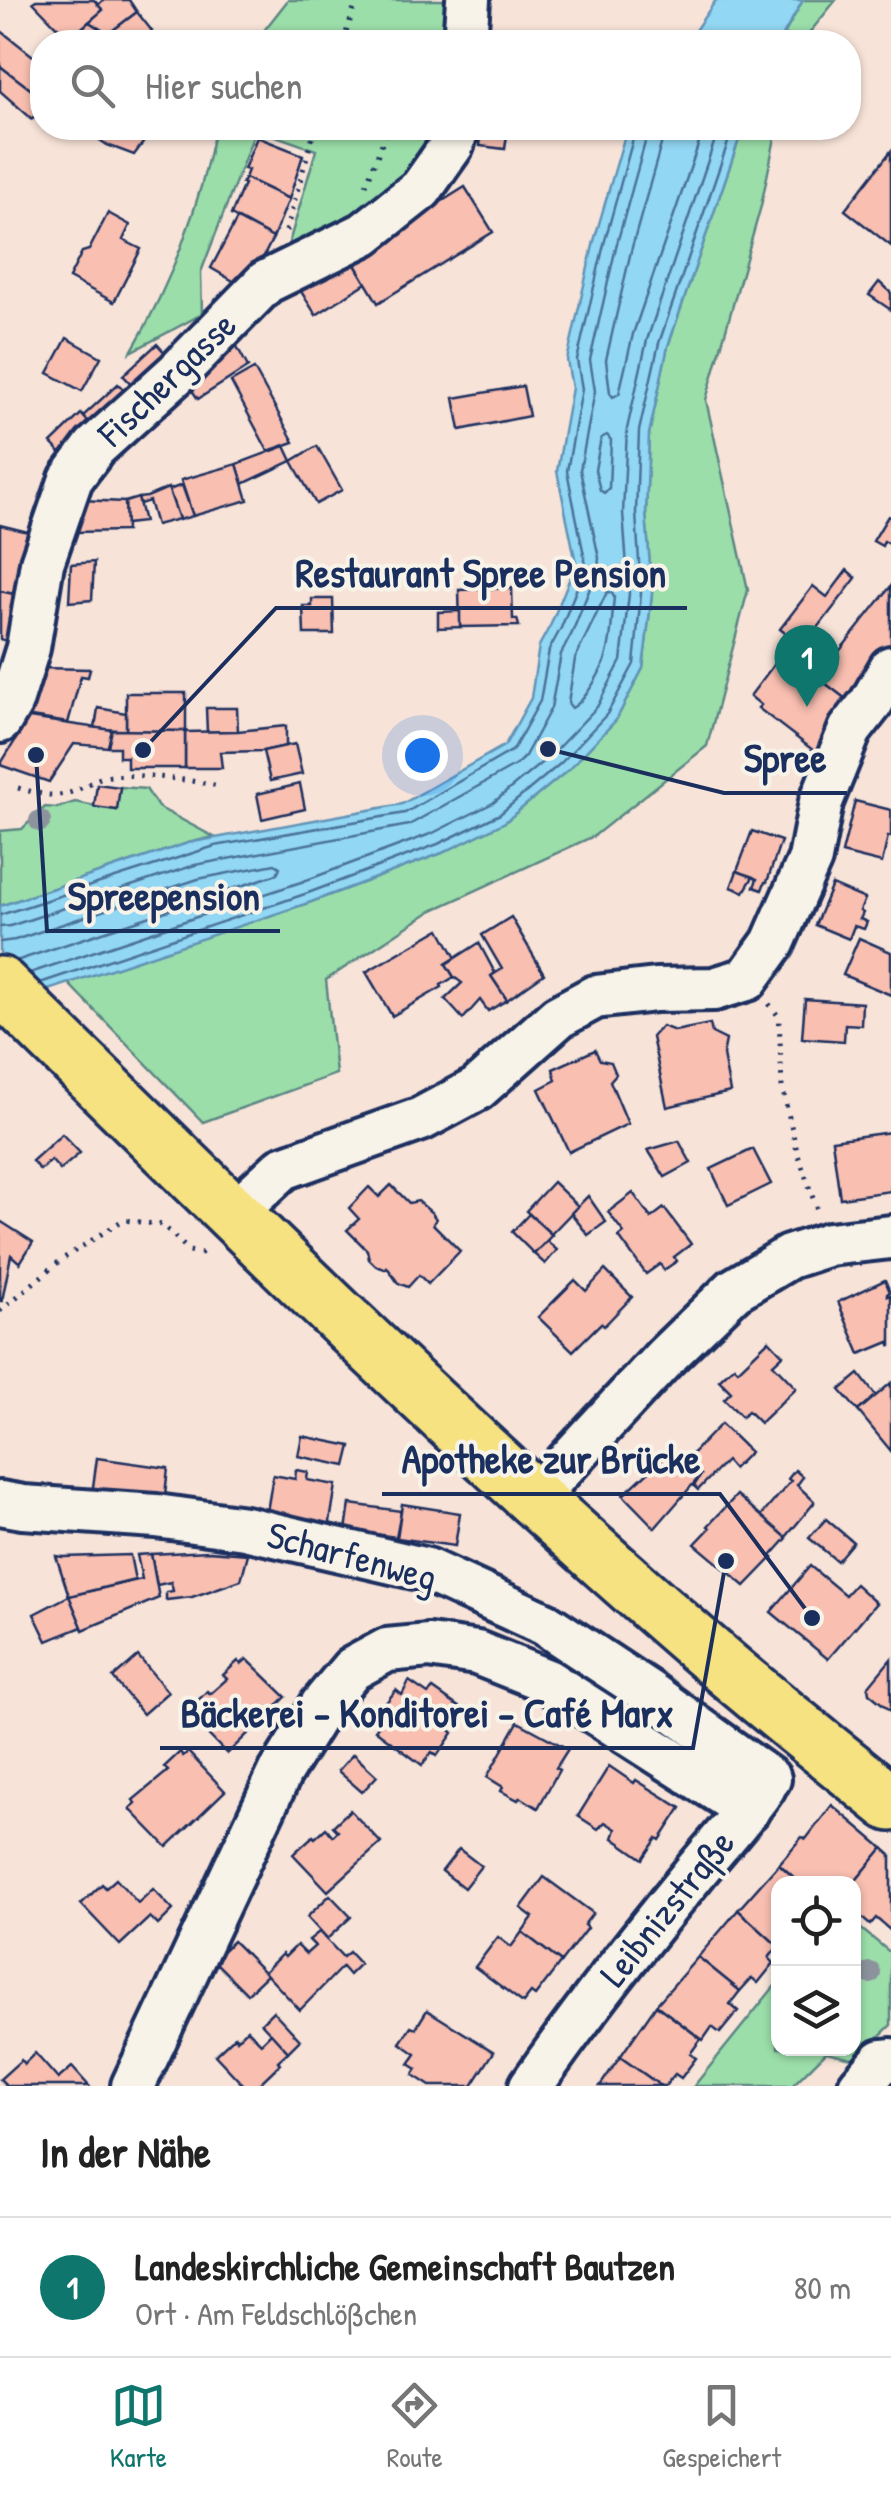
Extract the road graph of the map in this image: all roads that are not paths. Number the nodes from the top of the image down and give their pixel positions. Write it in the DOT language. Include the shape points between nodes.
graph roads {
  1 [pos="468,0"];
  2 [pos="467,30"];
  3 [pos="454,140"];
  4 [pos="884,694"];
  5 [pos="0,721"];
  6 [pos="0,985"];
  7 [pos="217,1218"];
  8 [pos="891,1237"];
  9 [pos="535,1498"];
  10 [pos="0,1503"];
  11 [pos="802,1731"];
  12 [pos="758,1794"];
  13 [pos="891,1803"];
  14 [pos="891,2060"];
  15 [pos="133,2086"];
  16 [pos="531,2086"];
  17 [pos="860,2086"];
  1 -- 2 [label="street"];
  3 -- 5 [label="street, Fischergasse" via="422,189 364,234 266,282 94,447 71,479 42,563 28,648"];
  4 -- 7 [label="street" via="850,730 821,802 810,858 773,943 747,979 714,989 596,997 558,1017 477,1089 421,1119 283,1168"];
  6 -- 7 [label="main road"];
  7 -- 9 [label="main road" via="340,1317"];
  8 -- 9 [label="street" via="828,1244 734,1290"];
  9 -- 11 [label="main road"];
  10 -- 12 [label="street, Scharfenweg" via="245,1528 427,1570 544,1624 648,1692"];
  11 -- 12 [label="street, Leibnizstraße"];
  11 -- 13 [label="main road"];
  12 -- 15 [label="street" via="547,1681 477,1654 429,1646 387,1650 352,1669 280,1773"];
  12 -- 16 [label="street, Leibnizstraße"];
  14 -- 17 [label="street" via="882,2061"];
}
